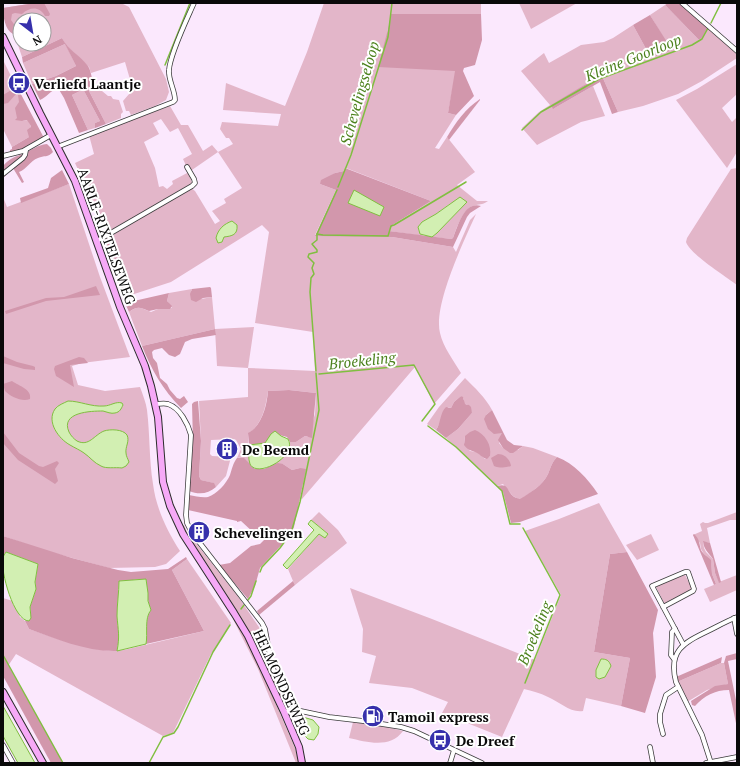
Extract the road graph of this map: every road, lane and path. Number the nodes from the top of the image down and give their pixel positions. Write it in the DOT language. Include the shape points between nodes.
graph roads {
  1 [pos="194,3"];
  2 [pos="682,3"];
  3 [pos="3,37"];
  4 [pos="737,51"];
  5 [pos="51,135"];
  6 [pos="57,147"];
  7 [pos="26,150"];
  8 [pos="3,156"];
  9 [pos="187,166"];
  10 [pos="3,174"];
  11 [pos="97,241"];
  12 [pos="155,404"];
  13 [pos="664,606"];
  14 [pos="234,612"];
  15 [pos="736,618"];
  16 [pos="675,629"];
  17 [pos="737,634"];
  18 [pos="684,644"];
  19 [pos="674,659"];
  20 [pos="678,687"];
  21 [pos="3,692"];
  22 [pos="296,710"];
  23 [pos="284,712"];
  24 [pos="663,734"];
  25 [pos="3,745"];
  26 [pos="650,747"];
  27 [pos="454,750"];
  28 [pos="737,757"];
  29 [pos="13,763"];
  30 [pos="43,763"];
  31 [pos="302,763"];
  32 [pos="450,763"];
  33 [pos="482,763"];
  34 [pos="653,763"];
  35 [pos="709,763"];
  1 -- 6 [label="street" via="169,68 175,100"];
  2 -- 4 [label="street"];
  3 -- 5 [label="street, AARLE-RIXTELSEWEG"];
  5 -- 6 [label="street, AARLE-RIXTELSEWEG"];
  5 -- 7 [label="street"];
  6 -- 11 [label="street, AARLE-RIXTELSEWEG" via="75,181"];
  7 -- 8 [label="street"];
  7 -- 10 [label="street" via="23,158"];
  9 -- 11 [label="street" via="194,179 195,183 192,186"];
  11 -- 12 [label="street, AARLE-RIXTELSEWEG" via="120,307 145,366"];
  12 -- 14 [label="street, AARLE-RIXTELSEWEG" via="163,482 170,506 183,534"];
  12 -- 22 [label="street, HELMONDSEWEG" via="172,406 189,428 187,523 192,534 265,629 272,667"];
  13 -- 13 [label="street" via="652,586 688,572 693,591"];
  13 -- 16 [label="street"];
  14 -- 23 [label="street, HELMONDSEWEG"];
  15 -- 17 [label="street"];
  15 -- 18 [label="street"];
  16 -- 18 [label="street"];
  16 -- 19 [label="street" via="672,632 671,656"];
  18 -- 19 [label="street"];
  19 -- 20 [label="street" via="674,675"];
  20 -- 24 [label="street" via="666,695 660,714"];
  20 -- 35 [label="street" via="702,735"];
  21 -- 30 [label="street"];
  22 -- 23 [label="street"];
  22 -- 27 [label="street" via="401,727"];
  23 -- 31 [label="street, HELMONDSEWEG" via="299,747"];
  25 -- 29 [label="street"];
  26 -- 34 [label="street"];
  27 -- 32 [label="street"];
  27 -- 33 [label="street"];
  28 -- 35 [label="street"];
}
